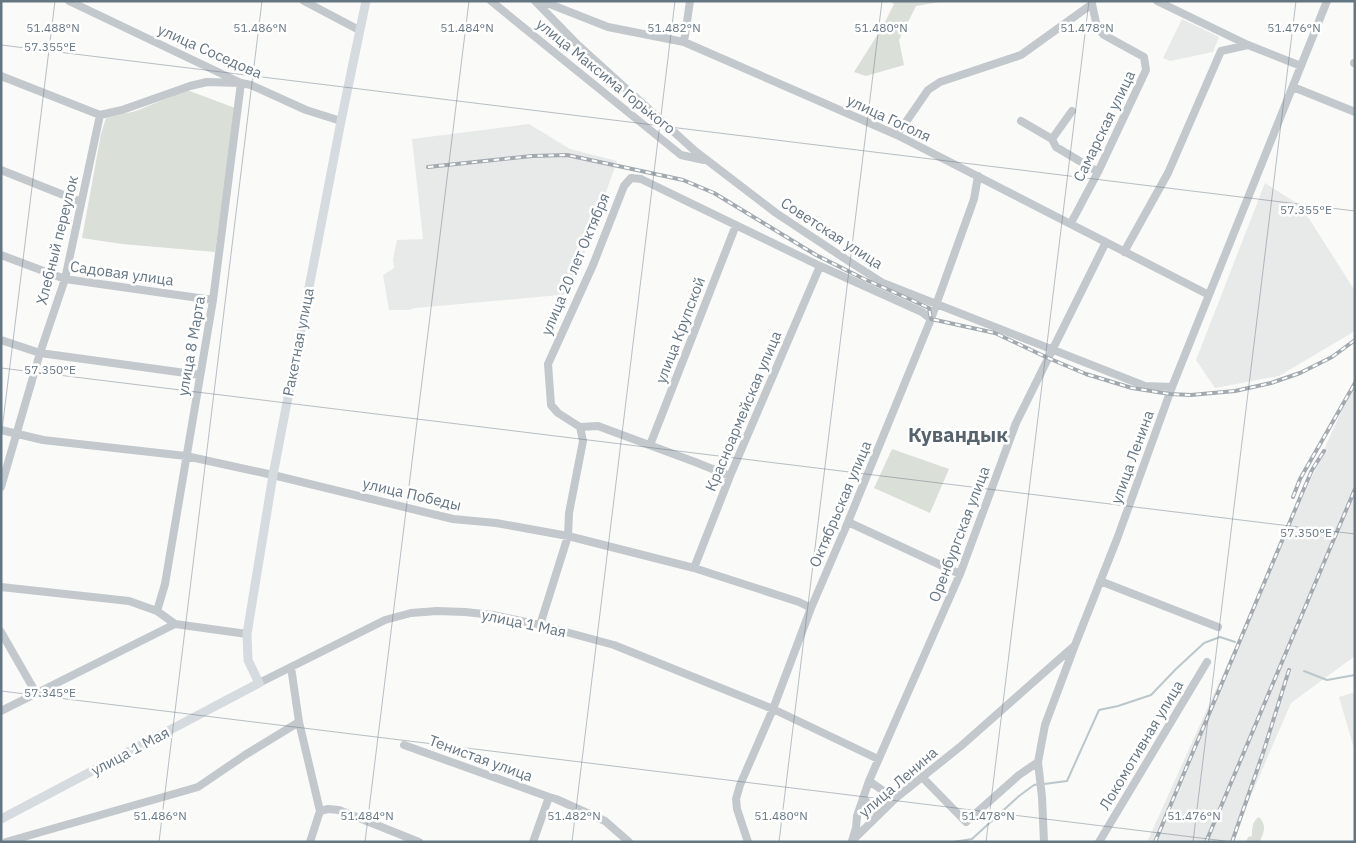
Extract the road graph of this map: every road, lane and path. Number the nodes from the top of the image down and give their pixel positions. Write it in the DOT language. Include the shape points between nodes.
graph roads {
  1 [pos="69,1"];
  2 [pos="304,1"];
  3 [pos="366,1"];
  4 [pos="491,1"];
  5 [pos="534,1"];
  6 [pos="542,1"];
  7 [pos="690,1"];
  8 [pos="1157,1"];
  9 [pos="1178,1"];
  10 [pos="1327,1"];
  11 [pos="1092,2"];
  12 [pos="1174,10"];
  13 [pos="359,30"];
  14 [pos="684,42"];
  15 [pos="1248,45"];
  16 [pos="1301,66"];
  17 [pos="1,76"];
  18 [pos="241,83"];
  19 [pos="1292,88"];
  20 [pos="1072,111"];
  21 [pos="1355,112"];
  22 [pos="100,114"];
  23 [pos="341,121"];
  24 [pos="1021,121"];
  25 [pos="897,135"];
  26 [pos="1052,139"];
  27 [pos="709,161"];
  28 [pos="1,170"];
  29 [pos="1098,172"];
  30 [pos="978,176"];
  31 [pos="81,202"];
  32 [pos="1071,223"];
  33 [pos="736,225"];
  34 [pos="1106,242"];
  35 [pos="1124,252"];
  36 [pos="1,255"];
  37 [pos="820,266"];
  38 [pos="65,279"];
  39 [pos="1209,295"];
  40 [pos="213,300"];
  41 [pos="936,305"];
  42 [pos="931,319"];
  43 [pos="1,340"];
  44 [pos="1052,350"];
  45 [pos="40,353"];
  46 [pos="200,375"];
  47 [pos="1172,387"];
  48 [pos="580,427"];
  49 [pos="1,430"];
  50 [pos="16,434"];
  51 [pos="650,445"];
  52 [pos="186,456"];
  53 [pos="273,476"];
  54 [pos="730,476"];
  55 [pos="1,487"];
  56 [pos="848,522"];
  57 [pos="568,536"];
  58 [pos="694,568"];
  59 [pos="960,574"];
  60 [pos="1100,581"];
  61 [pos="1,587"];
  62 [pos="811,608"];
  63 [pos="157,612"];
  64 [pos="175,624"];
  65 [pos="540,625"];
  66 [pos="1218,627"];
  67 [pos="1,632"];
  68 [pos="247,634"];
  69 [pos="1075,645"];
  70 [pos="1207,662"];
  71 [pos="291,667"];
  72 [pos="259,683"];
  73 [pos="36,693"];
  74 [pos="773,708"];
  75 [pos="1,711"];
  76 [pos="299,722"];
  77 [pos="404,745"];
  78 [pos="878,759"];
  79 [pos="1038,762"];
  80 [pos="922,777"];
  81 [pos="869,781"];
  82 [pos="549,797"];
  83 [pos="863,798"];
  84 [pos="896,798"];
  85 [pos="320,811"];
  86 [pos="878,815"];
  87 [pos="1,819"];
  88 [pos="851,841"];
  89 [pos="1045,841"];
  90 [pos="6,842"];
  91 [pos="310,842"];
  92 [pos="419,842"];
  93 [pos="533,842"];
  94 [pos="629,842"];
  95 [pos="748,842"];
  96 [pos="1099,842"];
  1 -- 18 [label="street, улица Соседова"];
  2 -- 13 [label="street"];
  3 -- 13 [label="main road, Ракетная улица"];
  4 -- 27 [label="street, улица Максима Горького" via="681,155"];
  5 -- 27 [label="street, Советская улица" via="578,46"];
  6 -- 14 [label="street, улица Гоголя" via="608,27"];
  7 -- 14 [label="street"];
  8 -- 12 [label="street"];
  9 -- 12 [label="street"];
  10 -- 16 [label="street, улица Ленина"];
  11 -- 25 [label="street" via="1021,55 940,82 928,90"];
  11 -- 29 [label="street, Самарская улица" via="1097,27 1104,35 1144,57 1146,70"];
  12 -- 15 [label="street"];
  13 -- 23 [label="main road, Ракетная улица"];
  14 -- 25 [label="street, улица Гоголя"];
  15 -- 16 [label="street"];
  15 -- 35 [label="street" via="1221,51 1168,173"];
  16 -- 19 [label="street, улица Ленина"];
  17 -- 22 [label="street"];
  18 -- 22 [label="street" via="207,82"];
  18 -- 23 [label="street, улица Соседова"];
  18 -- 40 [label="street, улица 8 Марта"];
  19 -- 21 [label="street"];
  19 -- 39 [label="street, улица Ленина"];
  20 -- 26 [label="street"];
  22 -- 31 [label="street, Хлебный переулок"];
  23 -- 53 [label="main road, Ракетная улица"];
  24 -- 26 [label="street"];
  25 -- 30 [label="street, улица Гоголя"];
  26 -- 29 [label="street" via="1056,147"];
  27 -- 41 [label="street, Советская улица" via="776,213 883,283"];
  28 -- 31 [label="street"];
  29 -- 32 [label="street, Самарская улица"];
  30 -- 32 [label="street, улица Гоголя"];
  30 -- 41 [label="street, Октябрьская улица" via="974,199"];
  31 -- 38 [label="street, Хлебный переулок"];
  32 -- 34 [label="street, улица Гоголя"];
  33 -- 37 [label="street"];
  33 -- 48 [label="street, улица 20 лет Октября" via="641,179 632,178 624,186 593,265 548,364 551,405 558,414"];
  33 -- 51 [label="street, улица Крупской"];
  34 -- 35 [label="street, улица Гоголя"];
  34 -- 44 [label="street, Оренбургская улица"];
  35 -- 39 [label="street, улица Гоголя"];
  36 -- 38 [label="street, Садовая улица"];
  37 -- 42 [label="street"];
  37 -- 54 [label="street, Красноармейская улица"];
  38 -- 40 [label="street, Садовая улица"];
  38 -- 45 [label="street, Хлебный переулок"];
  39 -- 47 [label="street, улица Ленина"];
  40 -- 46 [label="street, улица 8 Марта"];
  41 -- 42 [label="street, Октябрьская улица"];
  41 -- 44 [label="street, Советская улица"];
  42 -- 56 [label="street, Октябрьская улица"];
  43 -- 45 [label="street"];
  44 -- 47 [label="street, Советская улица" via="1145,386"];
  44 -- 59 [label="street, Оренбургская улица" via="1016,423"];
  45 -- 46 [label="street"];
  45 -- 50 [label="street, Хлебный переулок"];
  46 -- 52 [label="street, улица 8 Марта"];
  47 -- 60 [label="street, улица Ленина"];
  48 -- 51 [label="street" via="598,426"];
  48 -- 57 [label="street" via="583,441 569,513"];
  49 -- 50 [label="street, улица Победы"];
  50 -- 52 [label="street, улица Победы"];
  50 -- 55 [label="street, Хлебный переулок"];
  51 -- 54 [label="street"];
  52 -- 53 [label="street, улица Победы"];
  52 -- 63 [label="street, улица 8 Марта" via="165,584"];
  53 -- 57 [label="street, улица Победы" via="453,519"];
  53 -- 68 [label="main road, Ракетная улица"];
  54 -- 58 [label="street, Красноармейская улица"];
  56 -- 59 [label="street"];
  56 -- 62 [label="street, Октябрьская улица"];
  57 -- 58 [label="street, улица Победы"];
  57 -- 65 [label="street"];
  58 -- 62 [label="street, улица Победы"];
  59 -- 78 [label="street, Оренбургская улица"];
  60 -- 66 [label="street"];
  60 -- 69 [label="street, улица Ленина"];
  61 -- 63 [label="street" via="129,601"];
  62 -- 74 [label="street, Октябрьская улица"];
  63 -- 64 [label="street"];
  64 -- 68 [label="street"];
  64 -- 73 [label="street"];
  65 -- 71 [label="street, улица 1 Мая" via="465,612 411,613 385,620"];
  65 -- 74 [label="street, улица 1 Мая" via="614,645"];
  67 -- 73 [label="street"];
  68 -- 72 [label="main road, Ракетная улица" via="248,660"];
  69 -- 79 [label="street" via="1045,725"];
  69 -- 80 [label="street, улица Ленина"];
  70 -- 96 [label="street, Локомотивная улица"];
  71 -- 72 [label="street, улица 1 Мая"];
  71 -- 76 [label="street"];
  72 -- 87 [label="main road, улица 1 Мая"];
  73 -- 75 [label="street"];
  74 -- 78 [label="street, улица 1 Мая"];
  74 -- 95 [label="street, Октябрьская улица" via="736,799 736,809"];
  76 -- 85 [label="street"];
  76 -- 90 [label="street" via="198,787"];
  77 -- 82 [label="street, Тенистая улица"];
  78 -- 81 [label="street, Оренбургская улица"];
  79 -- 80 [label="street" via="966,822"];
  79 -- 89 [label="street"];
  80 -- 84 [label="street, улица Ленина"];
  81 -- 83 [label="street, Оренбургская улица"];
  81 -- 84 [label="street"];
  82 -- 93 [label="street"];
  82 -- 94 [label="street, Тенистая улица" via="605,822"];
  83 -- 86 [label="street"];
  83 -- 88 [label="street, Оренбургская улица"];
  84 -- 86 [label="street, улица Ленина"];
  85 -- 91 [label="street"];
  85 -- 92 [label="street" via="339,810"];
  86 -- 88 [label="street, улица Ленина"];
}
